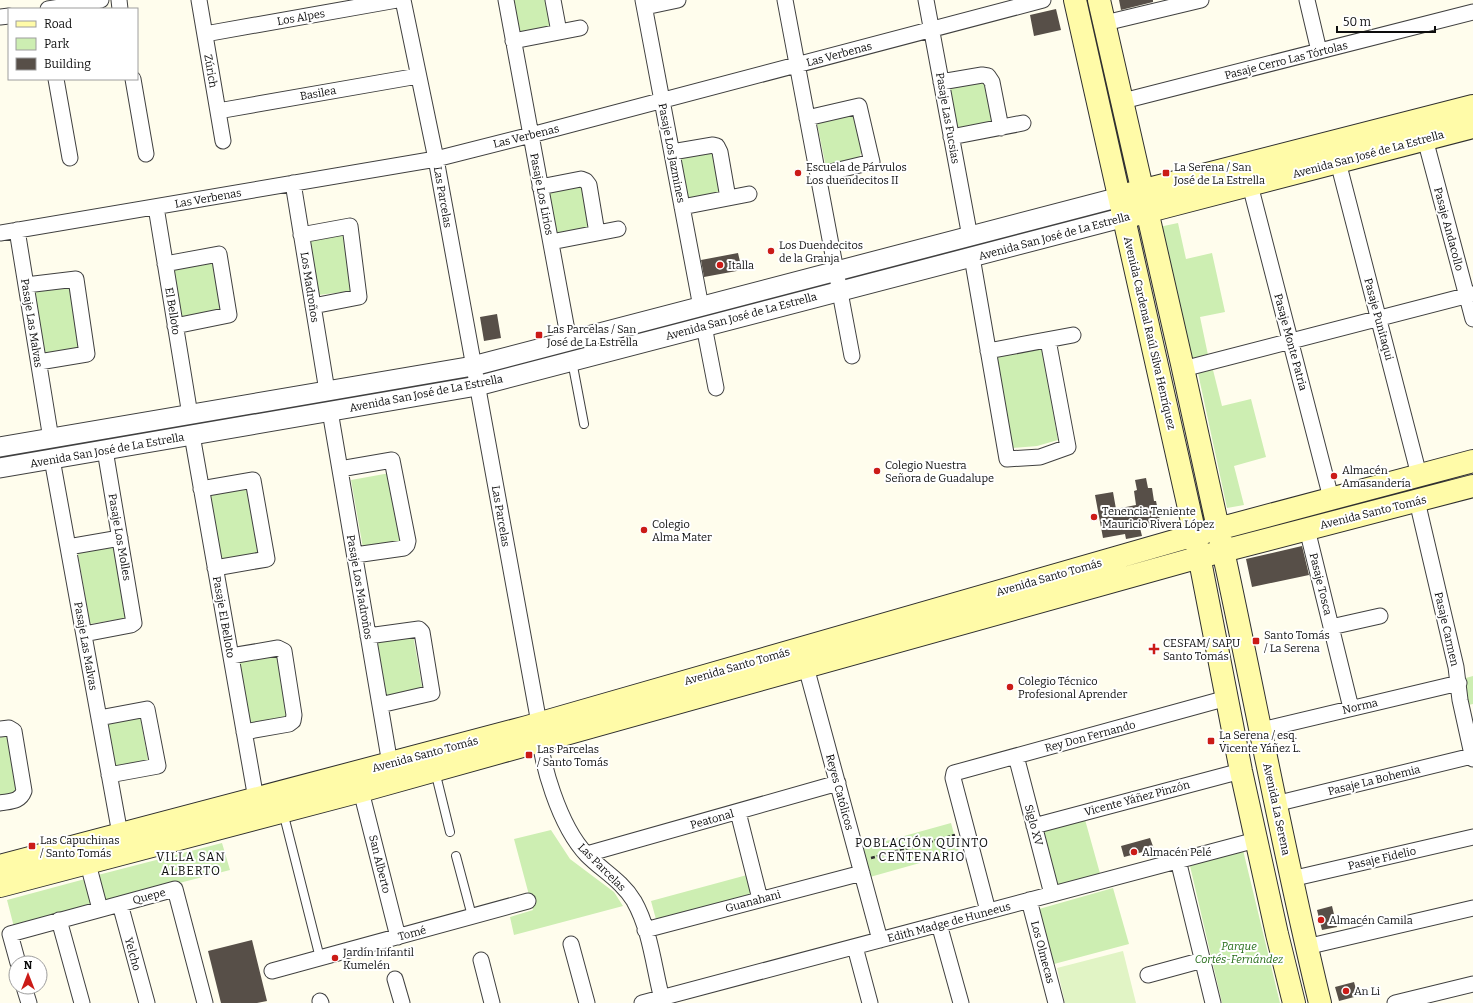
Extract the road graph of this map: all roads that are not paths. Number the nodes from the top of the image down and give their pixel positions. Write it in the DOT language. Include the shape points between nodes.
graph roads {
  1 [pos="101,0"];
  2 [pos="199,0"];
  3 [pos="397,0"];
  4 [pos="403,0"];
  5 [pos="506,0"];
  6 [pos="553,0"];
  7 [pos="678,0"];
  8 [pos="785,0"];
  9 [pos="926,0"];
  10 [pos="1042,0"];
  11 [pos="1075,0"];
  12 [pos="1099,0"];
  13 [pos="1201,0"];
  14 [pos="1306,0"];
  15 [pos="644,3"];
  16 [pos="54,8"];
  17 [pos="1473,12"];
  18 [pos="1105,23"];
  19 [pos="580,28"];
  20 [pos="932,29"];
  21 [pos="559,32"];
  22 [pos="205,34"];
  23 [pos="513,41"];
  24 [pos="1319,51"];
  25 [pos="797,65"];
  26 [pos="418,76"];
  27 [pos="56,80"];
  28 [pos="132,80"];
  29 [pos="941,82"];
  30 [pos="662,101"];
  31 [pos="1123,101"];
  32 [pos="1473,106"];
  33 [pos="218,111"];
  34 [pos="807,118"];
  35 [pos="1023,123"];
  36 [pos="1473,127"];
  37 [pos="1001,128"];
  38 [pos="531,135"];
  39 [pos="952,137"];
  40 [pos="1426,139"];
  41 [pos="223,141"];
  42 [pos="672,152"];
  43 [pos="146,154"];
  44 [pos="70,158"];
  45 [pos="436,159"];
  46 [pos="1338,162"];
  47 [pos="818,175"];
  48 [pos="293,183"];
  49 [pos="1250,185"];
  50 [pos="540,187"];
  51 [pos="1143,191"];
  52 [pos="749,194"];
  53 [pos="1120,196"];
  54 [pos="728,198"];
  55 [pos="156,207"];
  56 [pos="682,207"];
  57 [pos="1148,212"];
  58 [pos="1125,218"];
  59 [pos="618,229"];
  60 [pos="17,230"];
  61 [pos="0,233"];
  62 [pos="597,233"];
  63 [pos="301,235"];
  64 [pos="970,236"];
  65 [pos="551,242"];
  66 [pos="972,258"];
  67 [pos="165,264"];
  68 [pos="835,272"];
  69 [pos="26,285"];
  70 [pos="838,291"];
  71 [pos="1470,295"];
  72 [pos="312,306"];
  73 [pos="701,307"];
  74 [pos="1379,318"];
  75 [pos="1473,319"];
  76 [pos="175,326"];
  77 [pos="704,326"];
  78 [pos="1073,335"];
  79 [pos="1048,340"];
  80 [pos="569,341"];
  81 [pos="1291,341"];
  82 [pos="988,351"];
  83 [pos="852,356"];
  84 [pos="572,361"];
  85 [pos="39,362"];
  86 [pos="474,366"];
  87 [pos="1183,369"];
  88 [pos="477,386"];
  89 [pos="716,388"];
  90 [pos="327,391"];
  91 [pos="330,411"];
  92 [pos="190,415"];
  93 [pos="584,424"];
  94 [pos="192,435"];
  95 [pos="51,439"];
  96 [pos="0,447"];
  97 [pos="105,450"];
  98 [pos="52,459"];
  99 [pos="1473,461"];
  100 [pos="0,468"];
  101 [pos="340,469"];
  102 [pos="1419,475"];
  103 [pos="1473,486"];
  104 [pos="201,489"];
  105 [pos="1332,498"];
  106 [pos="1416,501"];
  107 [pos="1307,529"];
  108 [pos="120,538"];
  109 [pos="1221,541"];
  110 [pos="68,547"];
  111 [pos="1198,547"];
  112 [pos="355,555"];
  113 [pos="215,568"];
  114 [pos="1380,616"];
  115 [pos="1331,627"];
  116 [pos="84,634"];
  117 [pos="368,636"];
  118 [pos="230,656"];
  119 [pos="806,667"];
  120 [pos="1459,683"];
  121 [pos="1227,698"];
  122 [pos="380,704"];
  123 [pos="1351,708"];
  124 [pos="1467,710"];
  125 [pos="99,718"];
  126 [pos="0,729"];
  127 [pos="1261,730"];
  128 [pos="244,732"];
  129 [pos="539,732"];
  130 [pos="1016,756"];
  131 [pos="1473,757"];
  132 [pos="390,764"];
  133 [pos="435,770"];
  134 [pos="1241,770"];
  135 [pos="109,775"];
  136 [pos="838,783"];
  137 [pos="361,791"];
  138 [pos="256,799"];
  139 [pos="0,803"];
  140 [pos="1276,804"];
  141 [pos="282,812"];
  142 [pos="738,812"];
  143 [pos="1034,826"];
  144 [pos="450,832"];
  145 [pos="120,834"];
  146 [pos="1473,837"];
  147 [pos="1256,840"];
  148 [pos="587,854"];
  149 [pos="456,856"];
  150 [pos="1178,860"];
  151 [pos="88,864"];
  152 [pos="0,866"];
  153 [pos="860,867"];
  154 [pos="1291,879"];
  155 [pos="0,886"];
  156 [pos="1052,894"];
  157 [pos="760,899"];
  158 [pos="1029,900"];
  159 [pos="528,901"];
  160 [pos="120,904"];
  161 [pos="1473,908"];
  162 [pos="100,909"];
  163 [pos="988,911"];
  164 [pos="472,916"];
  165 [pos="59,920"];
  166 [pos="939,924"];
  167 [pos="645,930"];
  168 [pos="398,937"];
  169 [pos="880,940"];
  170 [pos="571,944"];
  171 [pos="855,947"];
  172 [pos="1306,947"];
  173 [pos="16,955"];
  174 [pos="320,958"];
  175 [pos="481,960"];
  176 [pos="1203,960"];
  177 [pos="272,971"];
  178 [pos="1148,975"];
  179 [pos="395,979"];
  180 [pos="1473,984"];
  181 [pos="662,1000"];
  182 [pos="82,1003"];
  183 [pos="147,1003"];
  184 [pos="205,1003"];
  185 [pos="402,1003"];
  186 [pos="492,1003"];
  187 [pos="587,1003"];
  188 [pos="642,1003"];
  189 [pos="870,1003"];
  190 [pos="961,1003"];
  191 [pos="1056,1003"];
  192 [pos="1213,1003"];
  193 [pos="1294,1003"];
  194 [pos="1320,1003"];
  195 [pos="1395,1003"];
  1 -- 16 [label="street"];
  2 -- 22 [label="street, Zúrich"];
  3 -- 22 [label="street, Los Alpes"];
  4 -- 26 [label="street, Las Parcelas"];
  5 -- 23 [label="street, Pasaje Los Lirios"];
  6 -- 21 [label="street"];
  7 -- 15 [label="street"];
  8 -- 25 [label="street"];
  9 -- 20 [label="street, Pasaje Las Fucsias"];
  10 -- 20 [label="street, Las Verbenas"];
  11 -- 53 [label="main road, Avenida Cardenal Raúl Silva Henríquez"];
  12 -- 18 [label="main road"];
  13 -- 18 [label="street"];
  14 -- 24 [label="street"];
  15 -- 30 [label="street, Pasaje Los Jazmines"];
  17 -- 24 [label="street, Pasaje Cerro Las Tórtolas"];
  18 -- 31 [label="main road"];
  19 -- 21 [label="street"];
  20 -- 25 [label="street, Las Verbenas"];
  20 -- 29 [label="street, Pasaje Las Fucsias"];
  21 -- 23 [label="street"];
  22 -- 33 [label="street, Zúrich"];
  23 -- 38 [label="street, Pasaje Los Lirios"];
  24 -- 31 [label="street, Pasaje Cerro Las Tórtolas"];
  25 -- 30 [label="street, Las Verbenas"];
  25 -- 34 [label="street"];
  26 -- 33 [label="street, Basilea"];
  26 -- 45 [label="street, Las Parcelas"];
  27 -- 44 [label="street"];
  28 -- 43 [label="street"];
  29 -- 37 [label="street" via="988,76 992,82"];
  29 -- 39 [label="street, Pasaje Las Fucsias"];
  30 -- 38 [label="street, Las Verbenas"];
  30 -- 42 [label="street, Pasaje Los Jazmines"];
  31 -- 51 [label="main road"];
  32 -- 51 [label="main road, Avenida San José de La Estrella"];
  33 -- 41 [label="street, Zúrich"];
  34 -- 47 [label="street"];
  34 -- 47 [label="street" via="859,106 872,162"];
  35 -- 37 [label="street"];
  36 -- 40 [label="main road, Avenida San José de La Estrella"];
  37 -- 39 [label="street"];
  38 -- 45 [label="street, Las Verbenas"];
  38 -- 50 [label="street, Pasaje Los Lirios"];
  39 -- 64 [label="street, Pasaje Las Fucsias"];
  40 -- 46 [label="main road, Avenida San José de La Estrella"];
  40 -- 71 [label="street, Pasaje Andacollo"];
  42 -- 54 [label="street" via="717,146"];
  42 -- 56 [label="street, Pasaje Los Jazmines"];
  45 -- 48 [label="street, Las Verbenas"];
  45 -- 86 [label="street, Las Parcelas"];
  46 -- 49 [label="main road, Avenida San José de La Estrella"];
  46 -- 74 [label="street, Pasaje Punitaqui"];
  47 -- 68 [label="street"];
  48 -- 55 [label="street, Las Verbenas"];
  48 -- 63 [label="street, Los Madroños"];
  49 -- 57 [label="main road, Avenida San José de La Estrella"];
  49 -- 81 [label="street, Pasaje Monte Patria"];
  50 -- 62 [label="street" via="586,181 589,185"];
  50 -- 65 [label="street, Pasaje Los Lirios"];
  51 -- 53 [label="main road, Avenida San José de La Estrella"];
  51 -- 57 [label="main road"];
  52 -- 54 [label="street"];
  53 -- 58 [label="main road, Avenida Cardenal Raúl Silva Henríquez"];
  53 -- 64 [label="street, Avenida San José de La Estrella"];
  54 -- 56 [label="street"];
  55 -- 60 [label="street, Las Verbenas"];
  55 -- 67 [label="street, El Belloto"];
  56 -- 73 [label="street, Pasaje Los Jazmines"];
  57 -- 58 [label="main road, Avenida San José de La Estrella"];
  57 -- 87 [label="main road"];
  58 -- 66 [label="street, Avenida San José de La Estrella"];
  58 -- 111 [label="main road, Avenida Cardenal Raúl Silva Henríquez"];
  59 -- 62 [label="street"];
  60 -- 61 [label="street, Las Verbenas"];
  60 -- 69 [label="street, Pasaje Las Malvas"];
  62 -- 65 [label="street"];
  63 -- 72 [label="street, Los Madroños"];
  63 -- 72 [label="street" via="350,226 359,297"];
  64 -- 68 [label="street, Avenida San José de La Estrella"];
  65 -- 80 [label="street, Pasaje Los Lirios"];
  66 -- 70 [label="street, Avenida San José de La Estrella"];
  66 -- 82 [label="street"];
  67 -- 76 [label="street, El Belloto"];
  67 -- 76 [label="street" via="219,254 228,315"];
  68 -- 70 [label="street"];
  68 -- 73 [label="street, Avenida San José de La Estrella"];
  69 -- 85 [label="street, Pasaje Las Malvas"];
  69 -- 85 [label="street" via="76,279 87,354"];
  70 -- 77 [label="street, Avenida San José de La Estrella"];
  70 -- 83 [label="street"];
  71 -- 74 [label="street"];
  71 -- 75 [label="street, Pasaje Andacollo"];
  72 -- 90 [label="street, Los Madroños"];
  73 -- 80 [label="street, Avenida San José de La Estrella"];
  74 -- 81 [label="street"];
  74 -- 102 [label="street, Pasaje Punitaqui"];
  76 -- 92 [label="street, El Belloto"];
  77 -- 84 [label="street, Avenida San José de La Estrella"];
  77 -- 89 [label="street"];
  78 -- 79 [label="street"];
  79 -- 82 [label="street"];
  79 -- 82 [label="street" via="1068,447 1040,457 1007,459"];
  80 -- 86 [label="street, Avenida San José de La Estrella"];
  81 -- 87 [label="street"];
  81 -- 105 [label="street, Pasaje Monte Patria"];
  84 -- 88 [label="street, Avenida San José de La Estrella"];
  84 -- 93 [label="lane"];
  85 -- 95 [label="street, Pasaje Las Malvas"];
  86 -- 88 [label="street, Las Parcelas"];
  86 -- 90 [label="street, Avenida San José de La Estrella"];
  87 -- 109 [label="main road"];
  88 -- 91 [label="street, Avenida San José de La Estrella"];
  88 -- 129 [label="street, Las Parcelas"];
  90 -- 92 [label="street, Avenida San José de La Estrella"];
  91 -- 94 [label="street, Avenida San José de La Estrella"];
  91 -- 101 [label="street, Pasaje Los Madroños"];
  92 -- 95 [label="street, Avenida San José de La Estrella"];
  94 -- 97 [label="street, Avenida San José de La Estrella"];
  94 -- 104 [label="street, Pasaje El Belloto"];
  95 -- 96 [label="street, Avenida San José de La Estrella"];
  97 -- 98 [label="street, Avenida San José de La Estrella"];
  97 -- 108 [label="street, Pasaje Los Molles"];
  98 -- 100 [label="street, Avenida San José de La Estrella"];
  98 -- 110 [label="street, Pasaje Las Malvas"];
  99 -- 102 [label="main road, Avenida Santo Tomás"];
  101 -- 112 [label="street, Pasaje Los Madroños"];
  101 -- 112 [label="street" via="392,460 408,541 404,548"];
  102 -- 105 [label="main road, Avenida Santo Tomás"];
  103 -- 106 [label="main road, Avenida Santo Tomás"];
  104 -- 113 [label="street, Pasaje El Belloto"];
  104 -- 113 [label="street" via="253,480 267,559"];
  105 -- 109 [label="main road, Avenida Santo Tomás"];
  106 -- 107 [label="main road, Avenida Santo Tomás"];
  106 -- 120 [label="street, Pasaje Carmen"];
  107 -- 109 [label="main road, Avenida Santo Tomás"];
  107 -- 115 [label="street, Pasaje Tosca"];
  108 -- 110 [label="street"];
  108 -- 116 [label="street, Pasaje Los Molles" via="134,623"];
  109 -- 111 [label="main road, Avenida Santo Tomás"];
  109 -- 127 [label="main road, Avenida La Serena"];
  110 -- 116 [label="street, Pasaje Las Malvas"];
  111 -- 119 [label="main road, Avenida Santo Tomás"];
  111 -- 121 [label="main road"];
  111 -- 129 [label="main road, Avenida Santo Tomás"];
  112 -- 117 [label="street, Pasaje Los Madroños"];
  113 -- 118 [label="street, Pasaje El Belloto"];
  114 -- 115 [label="street"];
  115 -- 123 [label="street, Pasaje Tosca"];
  116 -- 125 [label="street, Pasaje Las Malvas"];
  117 -- 122 [label="street, Pasaje Los Madroños"];
  117 -- 122 [label="street" via="421,630 426,654 432,693"];
  118 -- 128 [label="street, Pasaje El Belloto"];
  118 -- 128 [label="street" via="278,648 284,651 293,721 290,724"];
  119 -- 129 [label="main road, Avenida Santo Tomás"];
  119 -- 136 [label="street, Reyes Católicos"];
  120 -- 123 [label="street, Norma"];
  120 -- 124 [label="street, Pasaje Carmen"];
  121 -- 130 [label="street, Rey Don Fernando"];
  121 -- 134 [label="main road"];
  122 -- 132 [label="street, Pasaje Los Madroños"];
  123 -- 127 [label="street, Norma"];
  124 -- 131 [label="street, Pasaje Carmen"];
  125 -- 135 [label="street, Pasaje Las Malvas"];
  125 -- 135 [label="street" via="147,709 158,766"];
  126 -- 139 [label="street" via="9,728 14,731 24,791 18,800"];
  127 -- 140 [label="main road, Avenida La Serena"];
  128 -- 138 [label="street, Pasaje El Belloto"];
  129 -- 132 [label="main road, Avenida Santo Tomás"];
  129 -- 133 [label="main road, Avenida Santo Tomás"];
  129 -- 148 [label="street, Las Parcelas" via="561,811 571,834"];
  130 -- 143 [label="street, Siglo XV"];
  130 -- 163 [label="street, Rey Don Fernando" via="953,774"];
  131 -- 140 [label="street, Pasaje La Bohemia"];
  132 -- 138 [label="main road, Avenida Santo Tomás"];
  133 -- 137 [label="main road, Avenida Santo Tomás"];
  133 -- 144 [label="lane"];
  134 -- 143 [label="street, Vicente Yáñez Pinzón"];
  134 -- 147 [label="main road"];
  135 -- 145 [label="street, Pasaje Las Malvas"];
  136 -- 142 [label="street, Peatonal"];
  136 -- 153 [label="street, Reyes Católicos"];
  137 -- 141 [label="main road, Avenida Santo Tomás"];
  137 -- 168 [label="street, San Alberto"];
  138 -- 145 [label="main road, Avenida Santo Tomás"];
  140 -- 154 [label="main road, Avenida La Serena"];
  141 -- 151 [label="main road, Avenida Santo Tomás"];
  141 -- 174 [label="lane"];
  142 -- 148 [label="street, Peatonal"];
  142 -- 157 [label="street"];
  143 -- 156 [label="street, Siglo XV"];
  145 -- 152 [label="main road, Avenida Santo Tomás"];
  146 -- 154 [label="street, Pasaje Fidelio"];
  147 -- 150 [label="street, Edith Madge de Huneeus"];
  147 -- 193 [label="main road"];
  148 -- 167 [label="street, Las Parcelas" via="615,877 629,893"];
  149 -- 164 [label="lane"];
  150 -- 156 [label="street, Edith Madge de Huneeus"];
  150 -- 176 [label="street"];
  151 -- 155 [label="main road, Avenida Santo Tomás"];
  151 -- 162 [label="street"];
  153 -- 157 [label="street, Guanahani"];
  153 -- 169 [label="street, Reyes Católicos"];
  154 -- 172 [label="main road, Avenida La Serena"];
  156 -- 158 [label="street, Edith Madge de Huneeus"];
  157 -- 167 [label="street, Guanahani"];
  158 -- 163 [label="street, Edith Madge de Huneeus"];
  158 -- 191 [label="street, Los Olmecas"];
  159 -- 164 [label="street, Tomé"];
  160 -- 162 [label="street, Quepe"];
  160 -- 183 [label="street, Yelcho"];
  160 -- 184 [label="street, Quepe" via="175,889"];
  161 -- 172 [label="street"];
  162 -- 165 [label="street, Quepe"];
  163 -- 166 [label="street, Edith Madge de Huneeus"];
  164 -- 168 [label="street, Tomé"];
  165 -- 173 [label="street, Quepe" via="10,934"];
  165 -- 182 [label="street"];
  166 -- 169 [label="street, Edith Madge de Huneeus"];
  166 -- 190 [label="street"];
  167 -- 181 [label="street, Las Parcelas"];
  168 -- 174 [label="street, Tomé"];
  169 -- 171 [label="street, Edith Madge de Huneeus"];
  170 -- 187 [label="street"];
  171 -- 181 [label="street, Edith Madge de Huneeus"];
  171 -- 189 [label="street"];
  172 -- 194 [label="main road, Avenida La Serena"];
  174 -- 177 [label="street, Tomé"];
  175 -- 186 [label="street"];
  176 -- 178 [label="street"];
  176 -- 192 [label="street"];
  179 -- 185 [label="street"];
  180 -- 195 [label="street"];
  181 -- 188 [label="street, Edith Madge de Huneeus"];
}
